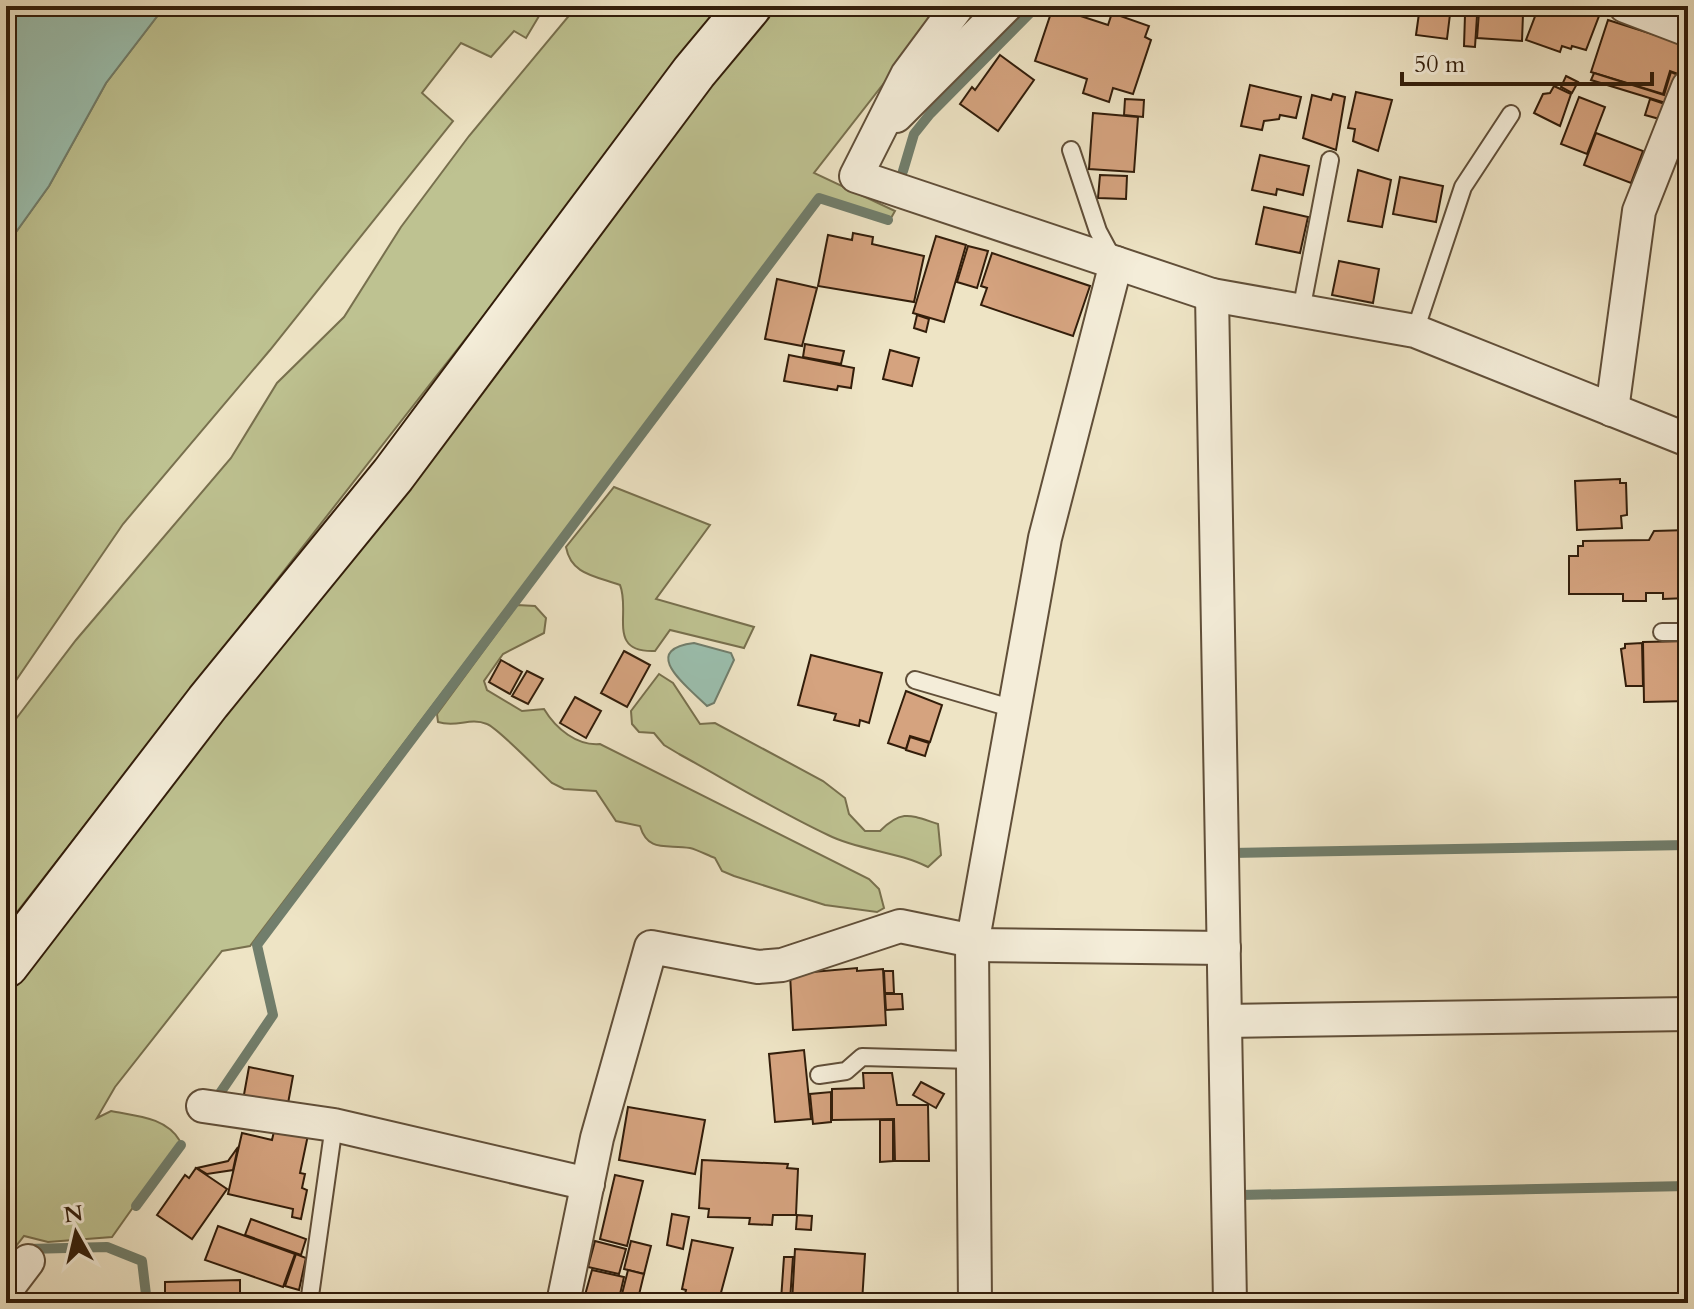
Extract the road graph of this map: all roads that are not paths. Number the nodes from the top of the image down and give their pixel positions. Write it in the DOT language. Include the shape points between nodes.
graph roads {
  1 [pos="749,6"];
  2 [pos="958,6"];
  3 [pos="1006,6"];
  4 [pos="1625,6"];
  5 [pos="1688,30"];
  6 [pos="1688,87"];
  7 [pos="1511,114"];
  8 [pos="874,138"];
  9 [pos="1071,150"];
  10 [pos="1330,160"];
  11 [pos="1116,263"];
  12 [pos="1212,295"];
  13 [pos="1301,311"];
  14 [pos="1415,331"];
  15 [pos="1612,410"];
  16 [pos="1688,440"];
  17 [pos="1662,632"];
  18 [pos="1688,632"];
  19 [pos="915,680"];
  20 [pos="1014,709"];
  21 [pos="972,943"];
  22 [pos="1224,948"];
  23 [pos="6,965"];
  24 [pos="1688,1014"];
  25 [pos="1225,1021"];
  26 [pos="972,1060"];
  27 [pos="819,1075"];
  28 [pos="203,1106"];
  29 [pos="334,1125"];
  30 [pos="588,1184"];
  31 [pos="28,1261"];
  32 [pos="6,1290"];
  33 [pos="309,1303"];
  34 [pos="563,1303"];
  35 [pos="975,1303"];
  36 [pos="1230,1303"];
  1 -- 23 [label="street" via="393,475 208,702"];
  2 -- 8 [label="street" via="907,75"];
  3 -- 8 [label="street"];
  4 -- 5 [label="street"];
  6 -- 15 [label="street" via="1639,211"];
  7 -- 14 [label="lane" via="1463,187"];
  8 -- 11 [label="street" via="856,176"];
  9 -- 11 [label="lane" via="1098,231"];
  10 -- 13 [label="lane"];
  11 -- 12 [label="street"];
  11 -- 20 [label="street" via="1045,538"];
  12 -- 13 [label="street"];
  12 -- 22 [label="street"];
  13 -- 14 [label="street"];
  14 -- 15 [label="street"];
  15 -- 16 [label="street"];
  17 -- 18 [label="lane"];
  19 -- 20 [label="lane"];
  20 -- 21 [label="street"];
  21 -- 22 [label="street"];
  21 -- 26 [label="street"];
  21 -- 30 [label="street" via="900,926 782,965 758,967 651,947"];
  22 -- 25 [label="street"];
  24 -- 25 [label="street"];
  25 -- 36 [label="street"];
  26 -- 27 [label="lane" via="862,1057 846,1071"];
  26 -- 35 [label="street"];
  28 -- 29 [label="street"];
  29 -- 30 [label="street"];
  29 -- 33 [label="lane"];
  30 -- 34 [label="street"];
  31 -- 32 [label="street"];
}
